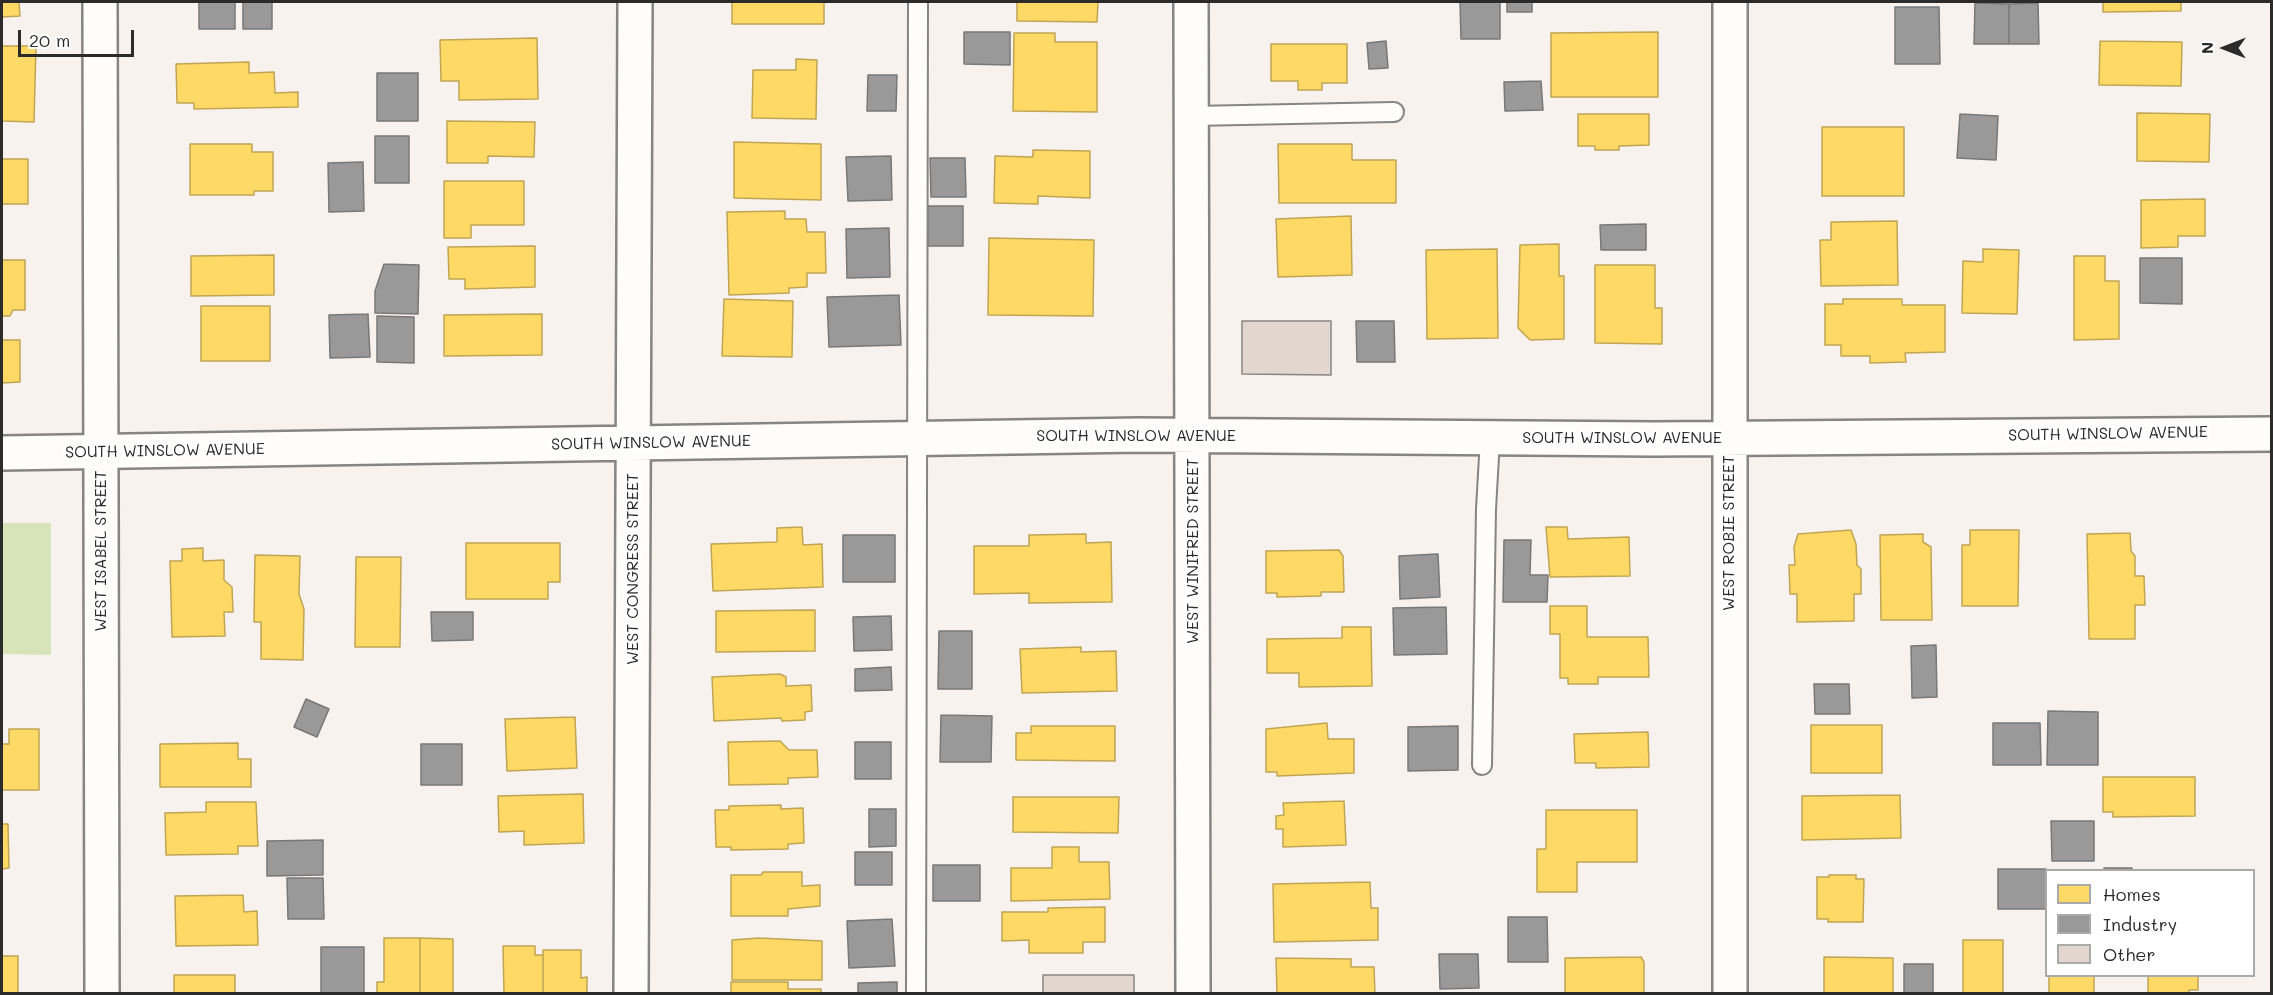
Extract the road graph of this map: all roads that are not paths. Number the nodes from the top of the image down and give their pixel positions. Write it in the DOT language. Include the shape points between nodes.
graph roads {
  1 [pos="100,2"];
  2 [pos="635,2"];
  3 [pos="918,2"];
  4 [pos="1191,2"];
  5 [pos="1730,2"];
  6 [pos="1394,112"];
  7 [pos="1192,116"];
  8 [pos="2271,434"];
  9 [pos="1193,436"];
  10 [pos="1728,437"];
  11 [pos="918,438"];
  12 [pos="1490,439"];
  13 [pos="633,443"];
  14 [pos="101,452"];
  15 [pos="2,453"];
  16 [pos="1482,765"];
  17 [pos="102,993"];
  18 [pos="631,993"];
  19 [pos="916,993"];
  20 [pos="1193,993"];
  21 [pos="1730,993"];
  1 -- 14 [label="street, WEST ISABEL STREET"];
  2 -- 13 [label="street, WEST CONGRESS STREET"];
  3 -- 11 [label="lane"];
  4 -- 7 [label="street, WEST WINIFRED STREET"];
  5 -- 10 [label="street, WEST ROBIE STREET"];
  6 -- 7 [label="lane"];
  7 -- 9 [label="street, WEST WINIFRED STREET"];
  8 -- 10 [label="street, SOUTH WINSLOW AVENUE"];
  9 -- 11 [label="street, SOUTH WINSLOW AVENUE"];
  9 -- 12 [label="street, SOUTH WINSLOW AVENUE"];
  9 -- 20 [label="street, WEST WINIFRED STREET"];
  10 -- 12 [label="street, SOUTH WINSLOW AVENUE"];
  10 -- 21 [label="street, WEST ROBIE STREET"];
  11 -- 13 [label="street, SOUTH WINSLOW AVENUE"];
  11 -- 19 [label="lane"];
  12 -- 16 [label="lane"];
  13 -- 14 [label="street, SOUTH WINSLOW AVENUE"];
  13 -- 18 [label="street, WEST CONGRESS STREET"];
  14 -- 15 [label="street, SOUTH WINSLOW AVENUE"];
  14 -- 17 [label="street, WEST ISABEL STREET"];
}
